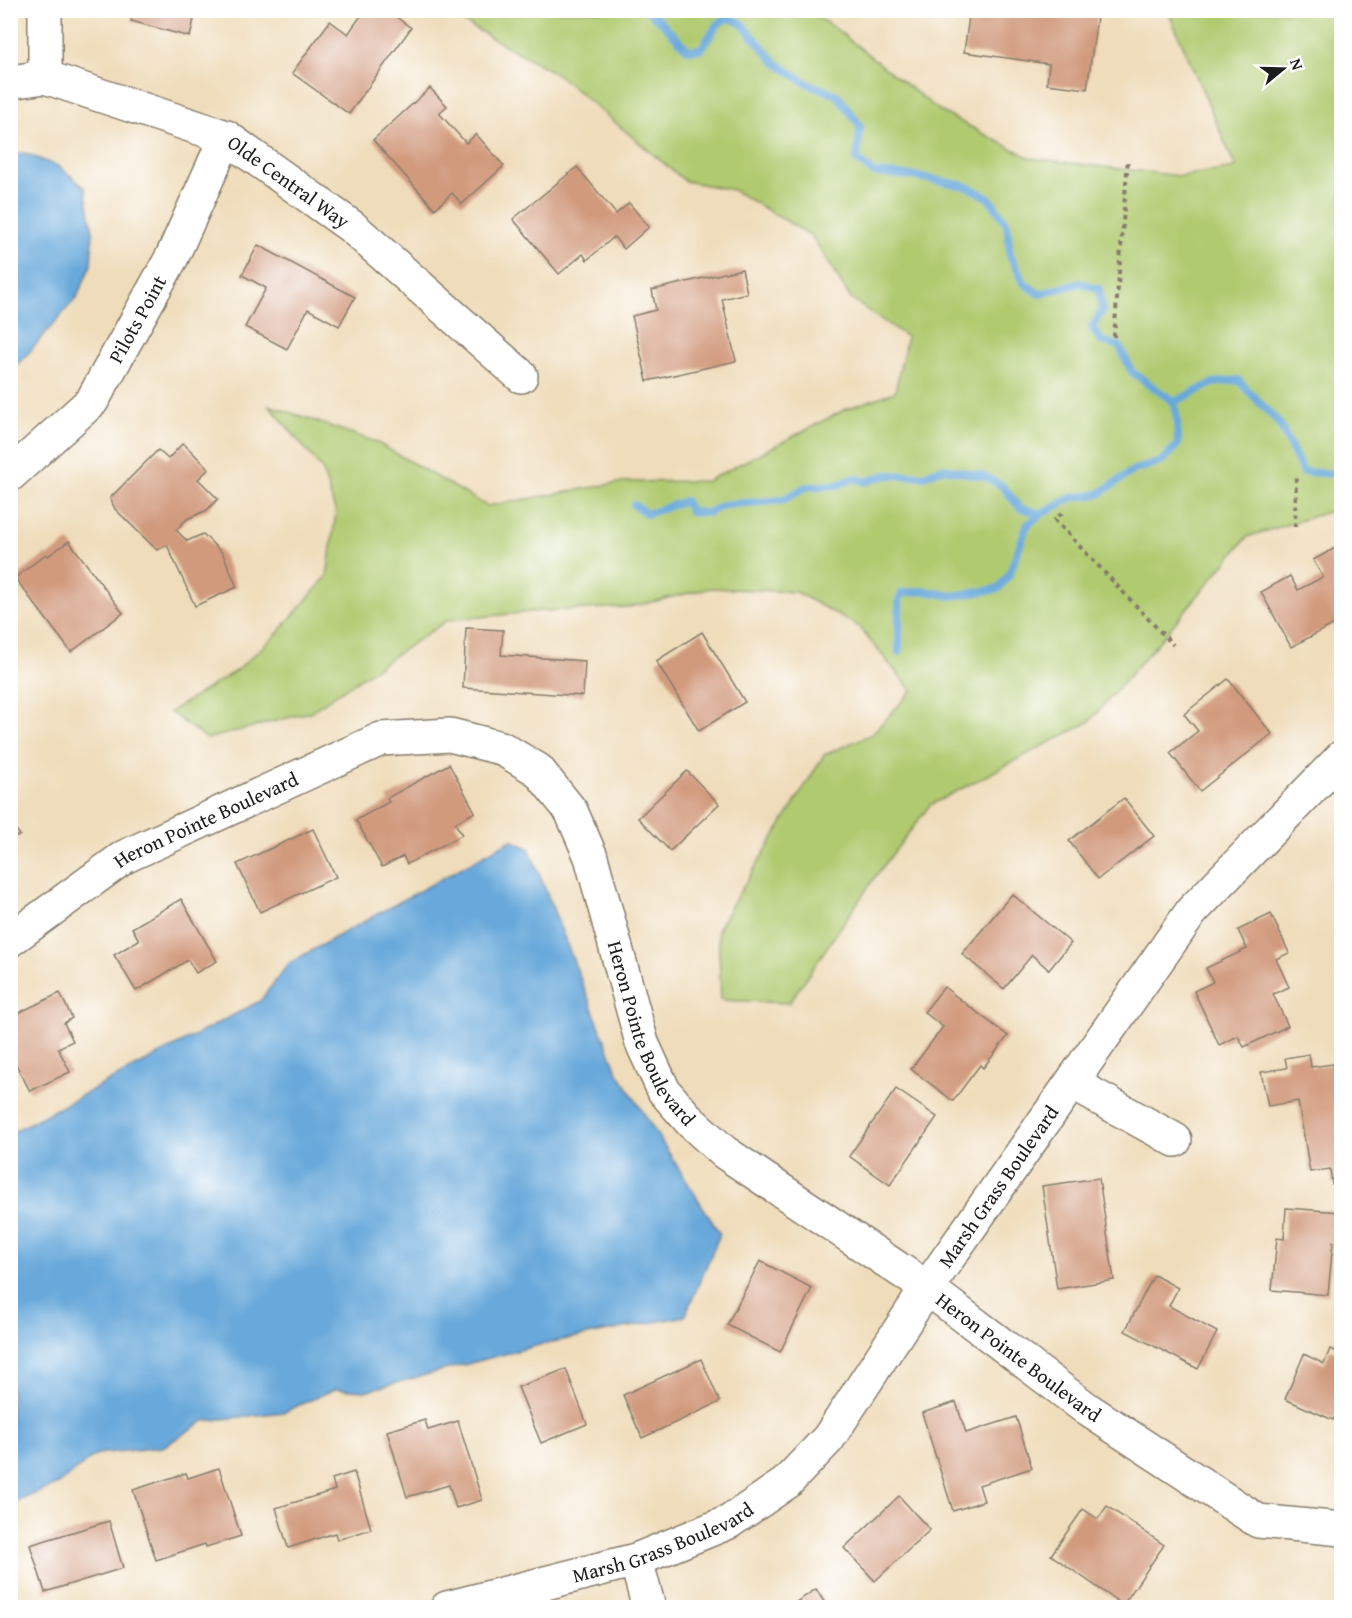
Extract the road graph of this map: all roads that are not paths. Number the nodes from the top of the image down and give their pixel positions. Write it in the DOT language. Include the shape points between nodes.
graph roads {
  1 [pos="45,10"];
  2 [pos="45,77"];
  3 [pos="10,82"];
  4 [pos="226,137"];
  5 [pos="522,376"];
  6 [pos="10,475"];
  7 [pos="1341,757"];
  8 [pos="10,940"];
  9 [pos="1072,1083"];
  10 [pos="1175,1140"];
  11 [pos="927,1288"];
  12 [pos="1341,1528"];
  13 [pos="636,1560"];
  14 [pos="447,1608"];
  15 [pos="649,1608"];
  1 -- 2 [label="street"];
  2 -- 3 [label="street, Olde Central Way"];
  2 -- 4 [label="street, Olde Central Way"];
  4 -- 5 [label="street, Olde Central Way" via="352,227"];
  4 -- 6 [label="street, Pilots Point" via="172,257 93,401"];
  7 -- 9 [label="street, Marsh Grass Boulevard" via="1192,911"];
  8 -- 11 [label="street, Heron Pointe Boulevard" via="124,857 381,739 450,735 501,748 538,770 571,811 591,857 642,1043 664,1091 724,1152"];
  9 -- 10 [label="street"];
  9 -- 11 [label="street, Marsh Grass Boulevard"];
  11 -- 12 [label="street, Heron Pointe Boulevard" via="1087,1409 1258,1521"];
  11 -- 13 [label="street, Marsh Grass Boulevard" via="828,1439 786,1484 729,1522"];
  13 -- 14 [label="street, Marsh Grass Boulevard"];
  13 -- 15 [label="street"];
}
